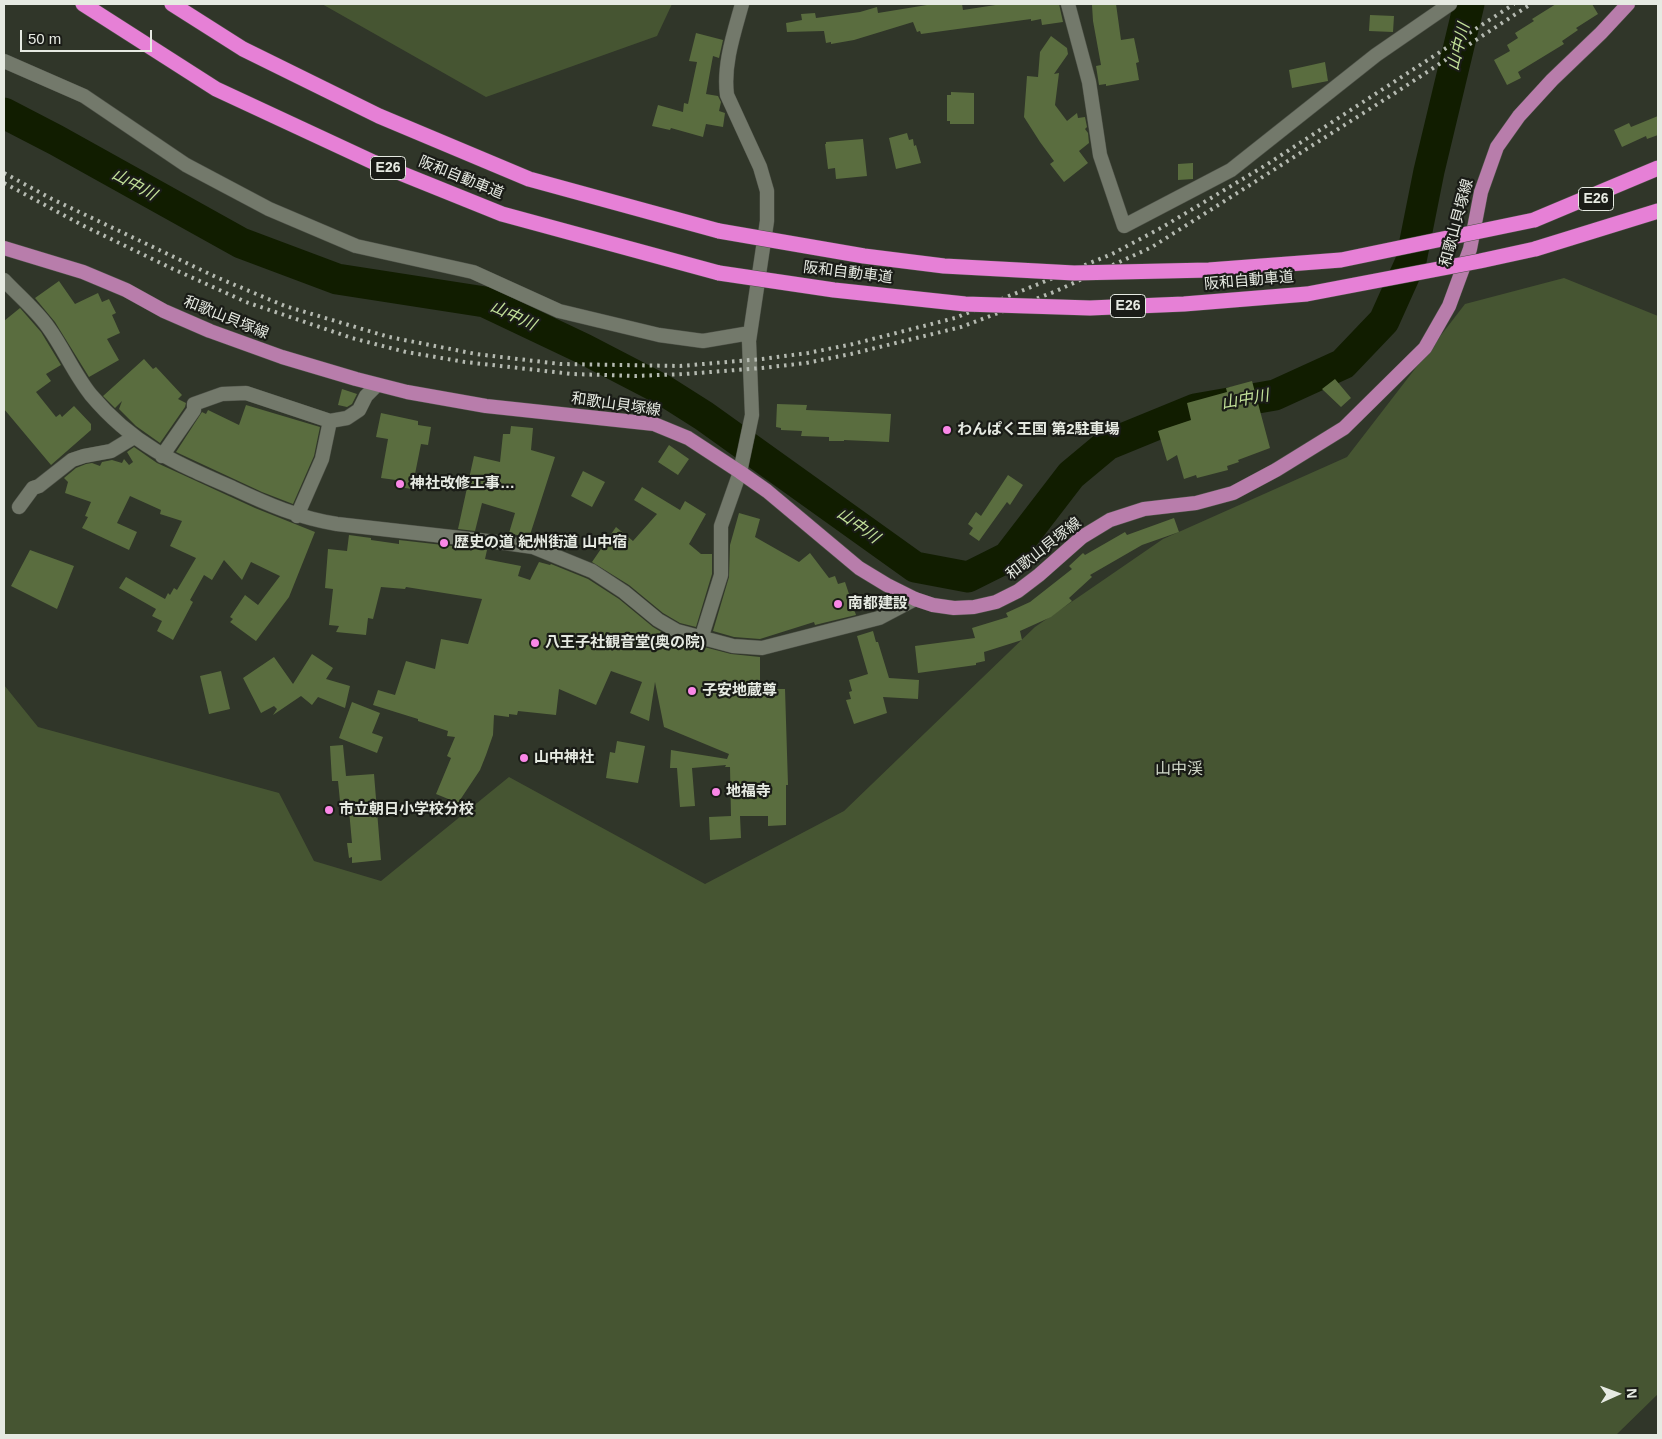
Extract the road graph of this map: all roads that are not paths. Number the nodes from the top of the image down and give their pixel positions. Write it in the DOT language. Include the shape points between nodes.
graph roads {
  1 [pos="83,4"];
  2 [pos="172,4"];
  3 [pos="742,4"];
  4 [pos="1068,4"];
  5 [pos="1450,4"];
  6 [pos="1628,4"];
  7 [pos="4,60"];
  8 [pos="1658,168"];
  9 [pos="1658,178"];
  10 [pos="1658,211"];
  11 [pos="1534,220"];
  12 [pos="4,248"];
  13 [pos="4,280"];
  14 [pos="750,334"];
  15 [pos="377,385"];
  16 [pos="330,421"];
  17 [pos="134,437"];
  18 [pos="162,456"];
  19 [pos="740,472"];
  20 [pos="19,507"];
  21 [pos="298,516"];
  22 [pos="915,599"];
  23 [pos="701,639"];
  1 -- 10 [label="highway, 阪和自動車道 / E26, bridge" via="216,89 373,162 502,214 719,273 834,290 966,304 1090,308 1307,294 1535,249"];
  2 -- 11 [label="highway, 阪和自動車道 / E26, bridge" via="243,50 379,116 520,175 719,231 864,256 944,266 1074,273 1209,270 1341,260"];
  3 -- 14 [label="street" via="726,72 727,95 768,191 767,221"];
  4 -- 5 [label="street" via="1089,82 1100,155 1124,226 1231,170 1376,55"];
  6 -- 22 [label="main road, 和歌山貝塚線" via="1519,116 1498,147 1481,192 1470,249 1449,306 1425,348 1344,428 1233,492 1196,503 1144,509 1110,520 1082,536 1018,591 996,602 954,608"];
  7 -- 14 [label="street" via="84,96 186,165 261,204 356,246 473,272 559,311 659,335 703,341"];
  8 -- 11 [label="highway"];
  9 -- 11 [label="highway, 阪和自動車道 / E26"];
  12 -- 15 [label="main road, 和歌山貝塚線" via="83,272 210,331 282,357"];
  13 -- 17 [label="street" via="48,327 91,395"];
  14 -- 19 [label="street" via="752,415"];
  15 -- 16 [label="street" via="359,410 347,418"];
  15 -- 19 [label="main road, 和歌山貝塚線" via="486,406 654,424 688,438"];
  16 -- 18 [label="street" via="246,393 222,394 194,404 194,410"];
  16 -- 21 [label="street" via="322,459"];
  17 -- 18 [label="street"];
  17 -- 20 [label="street" via="111,451 72,460 33,488"];
  18 -- 21 [label="street"];
  19 -- 22 [label="main road, 和歌山貝塚線" via="859,568"];
  19 -- 23 [label="street" via="721,526 721,575"];
  21 -- 23 [label="street" via="337,524 533,548 592,571 677,632"];
  22 -- 23 [label="street" via="879,618 762,648"];
}
